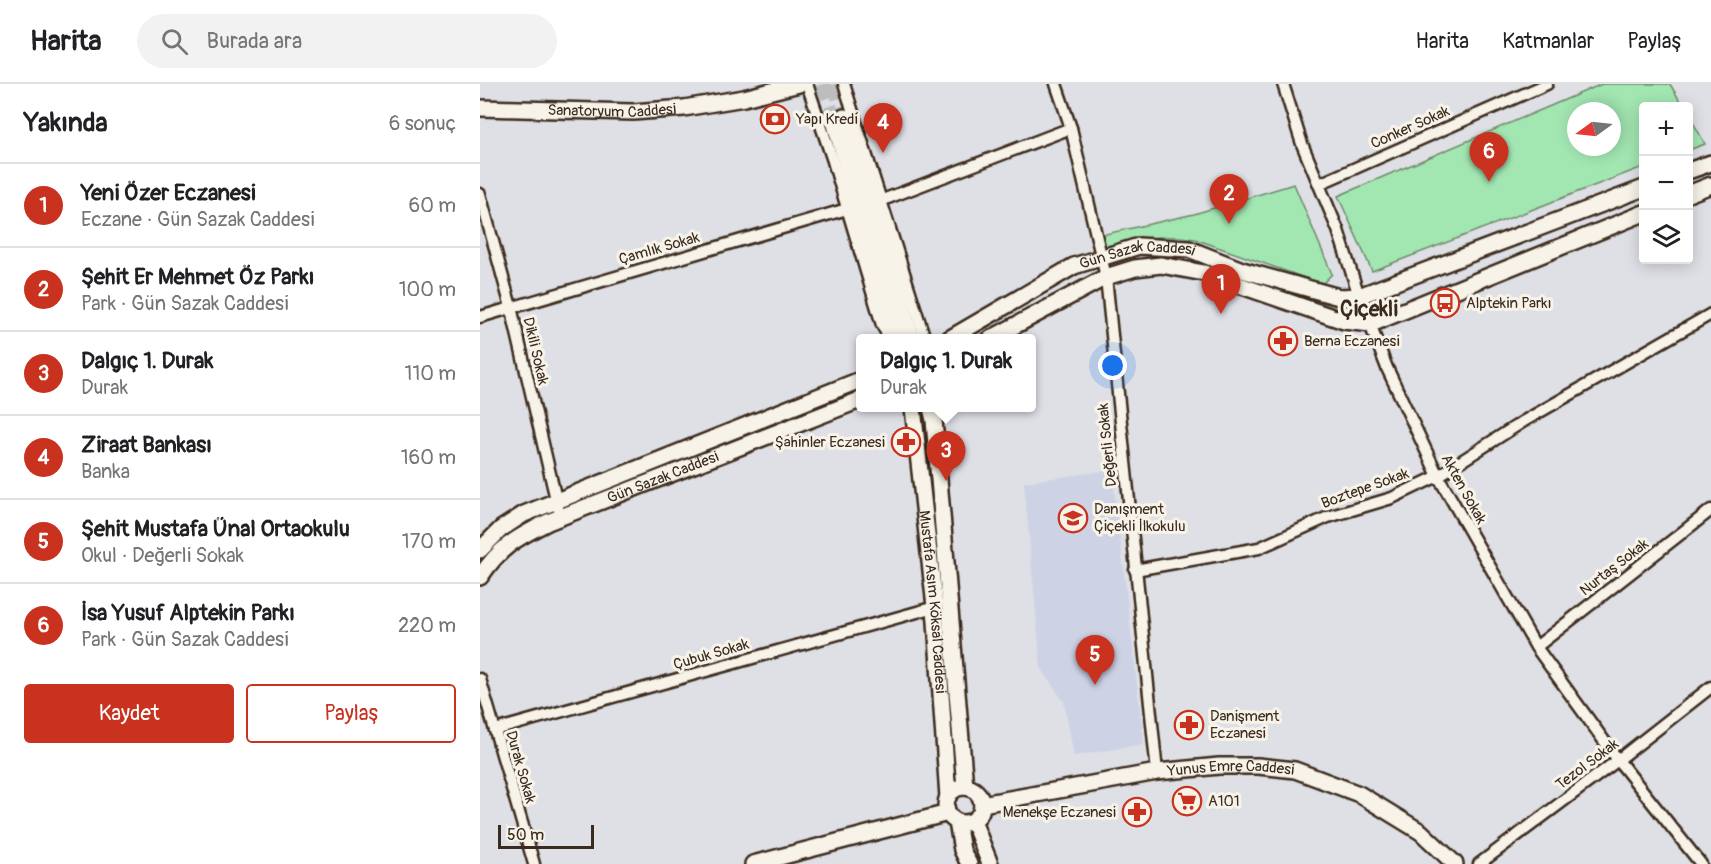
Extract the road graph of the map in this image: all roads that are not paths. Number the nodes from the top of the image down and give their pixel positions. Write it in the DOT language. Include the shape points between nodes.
graph roads {
  1 [pos="768,84"];
  2 [pos="799,84"];
  3 [pos="807,84"];
  4 [pos="844,84"];
  5 [pos="1056,84"];
  6 [pos="1283,84"];
  7 [pos="1547,84"];
  8 [pos="744,98"];
  9 [pos="480,108"];
  10 [pos="1071,128"];
  11 [pos="1711,162"];
  12 [pos="1693,169"];
  13 [pos="1319,184"];
  14 [pos="1711,185"];
  15 [pos="1639,190"];
  16 [pos="1693,192"];
  17 [pos="480,194"];
  18 [pos="880,201"];
  19 [pos="847,208"];
  20 [pos="1639,215"];
  21 [pos="1102,259"];
  22 [pos="1106,277"];
  23 [pos="1359,296"];
  24 [pos="510,307"];
  25 [pos="1711,314"];
  26 [pos="480,317"];
  27 [pos="1371,324"];
  28 [pos="887,334"];
  29 [pos="896,334"];
  30 [pos="910,334"];
  31 [pos="923,334"];
  32 [pos="958,334"];
  33 [pos="999,334"];
  34 [pos="856,382"];
  35 [pos="856,402"];
  36 [pos="913,412"];
  37 [pos="932,412"];
  38 [pos="1438,476"];
  39 [pos="556,502"];
  40 [pos="1711,510"];
  41 [pos="561,517"];
  42 [pos="480,550"];
  43 [pos="1135,570"];
  44 [pos="480,577"];
  45 [pos="935,607"];
  46 [pos="1536,647"];
  47 [pos="480,679"];
  48 [pos="1711,687"];
  49 [pos="495,730"];
  50 [pos="1618,760"];
  51 [pos="1157,772"];
  52 [pos="965,787"];
  53 [pos="948,797"];
  54 [pos="982,804"];
  55 [pos="952,818"];
  56 [pos="973,821"];
  57 [pos="534,864"];
  58 [pos="753,864"];
  59 [pos="969,864"];
  60 [pos="990,864"];
  61 [pos="1455,864"];
  62 [pos="1479,864"];
  63 [pos="1701,864"];
  1 -- 8 [label="main road, Sanatoryum Caddesi"];
  2 -- 8 [label="main road, Sanatoryum Caddesi"];
  3 -- 19 [label="street"];
  4 -- 18 [label="street"];
  5 -- 10 [label="street, Değerli Sokak"];
  6 -- 13 [label="street, Akten Sokak"];
  7 -- 13 [label="street, Conker Sokak"];
  8 -- 9 [label="main road, Sanatoryum Caddesi" via="633,112"];
  10 -- 18 [label="street"];
  10 -- 21 [label="street, Değerli Sokak"];
  11 -- 12 [label="main road"];
  13 -- 23 [label="street, Akten Sokak"];
  14 -- 16 [label="main road"];
  15 -- 23 [label="main road, Gün Sazak Caddesi"];
  17 -- 24 [label="street, Dikili Sokak"];
  18 -- 31 [label="street"];
  19 -- 24 [label="street, Çamlık Sokak"];
  19 -- 28 [label="street"];
  20 -- 27 [label="main road, Gün Sazak Caddesi"];
  21 -- 22 [label="street, Değerli Sokak"];
  21 -- 23 [label="main road, Gün Sazak Caddesi" via="1139,246 1190,249 1242,270 1339,297"];
  21 -- 32 [label="main road, Gün Sazak Caddesi" via="1074,266"];
  22 -- 27 [label="main road, Gün Sazak Caddesi" via="1161,265 1204,273 1344,321"];
  22 -- 33 [label="main road, Gün Sazak Caddesi"];
  22 -- 43 [label="street, Değerli Sokak"];
  23 -- 27 [label="street, Akten Sokak"];
  24 -- 26 [label="street, Çamlık Sokak"];
  24 -- 39 [label="street, Dikili Sokak"];
  25 -- 38 [label="street, Boztepe Sokak" via="1524,421"];
  27 -- 38 [label="street, Akten Sokak" via="1387,368"];
  29 -- 30 [label="main road" via="839,119"];
  34 -- 39 [label="main road, Gün Sazak Caddesi"];
  35 -- 41 [label="main road, Gün Sazak Caddesi"];
  36 -- 45 [label="main road, Mustafa Asım Köksal Caddesi"];
  37 -- 52 [label="main road, Mustafa Asım Köksal Caddesi"];
  38 -- 43 [label="street, Boztepe Sokak" via="1392,498 1328,517 1258,548"];
  38 -- 46 [label="street, Akten Sokak"];
  39 -- 41 [label="street, Dikili Sokak"];
  39 -- 42 [label="main road, Gün Sazak Caddesi" via="524,514"];
  40 -- 46 [label="street, Nurtaş Sokak"];
  41 -- 44 [label="main road, Gün Sazak Caddesi" via="516,538 492,559"];
  43 -- 51 [label="street, Değerli Sokak"];
  45 -- 49 [label="street, Çubuk Sokak"];
  45 -- 53 [label="main road, Mustafa Asım Köksal Caddesi"];
  46 -- 50 [label="street, Akten Sokak"];
  47 -- 49 [label="street, Durak Sokak"];
  48 -- 50 [label="street, Tezol Sokak"];
  49 -- 57 [label="street, Durak Sokak"];
  50 -- 62 [label="street, Tezol Sokak"];
  50 -- 63 [label="street, Akten Sokak"];
  51 -- 54 [label="main road, Yunus Emre Caddesi"];
  51 -- 61 [label="main road, Yunus Emre Caddesi" via="1219,766 1295,770 1359,794 1421,832"];
  52 -- 53 [label="main road"];
  52 -- 54 [label="main road" via="975,790"];
  53 -- 55 [label="main road" via="946,808"];
  54 -- 56 [label="main road"];
  55 -- 56 [label="main road" via="963,824"];
  55 -- 58 [label="main road"];
  55 -- 59 [label="main road"];
  56 -- 60 [label="main road"];
}
